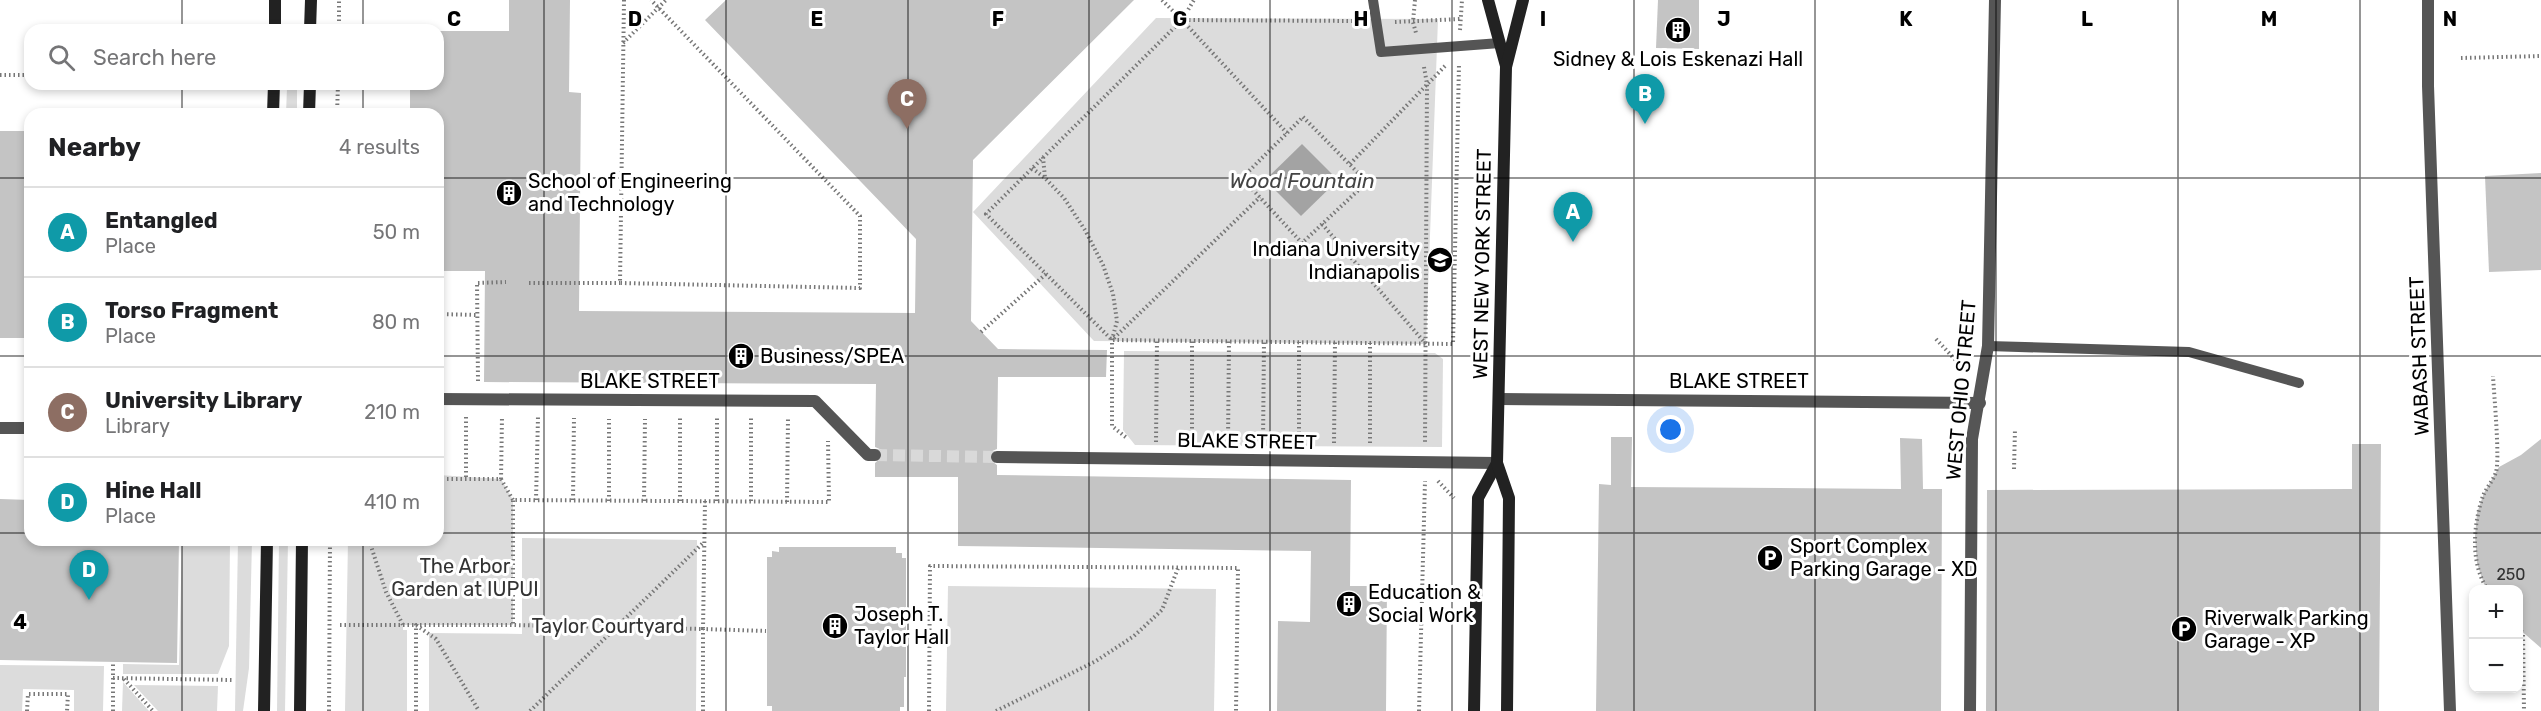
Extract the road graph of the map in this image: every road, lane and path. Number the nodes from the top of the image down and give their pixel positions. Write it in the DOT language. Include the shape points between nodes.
graph roads {
  1 [pos="275,0"];
  2 [pos="311,0"];
  3 [pos="339,0"];
  4 [pos="624,0"];
  5 [pos="651,0"];
  6 [pos="666,0"];
  7 [pos="1162,0"];
  8 [pos="1194,0"];
  9 [pos="1373,0"];
  10 [pos="1415,0"];
  11 [pos="1462,0"];
  12 [pos="1488,0"];
  13 [pos="1523,0"];
  14 [pos="1995,0"];
  15 [pos="2428,0"];
  16 [pos="659,8"];
  17 [pos="1460,19"];
  18 [pos="1182,20"];
  19 [pos="1379,21"];
  20 [pos="1413,22"];
  21 [pos="275,24"];
  22 [pos="310,24"];
  23 [pos="339,24"];
  24 [pos="623,43"];
  25 [pos="1500,43"];
  26 [pos="1460,49"];
  27 [pos="1421,50"];
  28 [pos="2541,56"];
  29 [pos="2461,58"];
  30 [pos="1506,67"];
  31 [pos="0,75"];
  32 [pos="24,75"];
  33 [pos="1426,84"];
  34 [pos="274,90"];
  35 [pos="310,90"];
  36 [pos="338,90"];
  37 [pos="273,108"];
  38 [pos="309,108"];
  39 [pos="337,108"];
  40 [pos="1287,133"];
  41 [pos="1044,157"];
  42 [pos="1350,164"];
  43 [pos="1032,168"];
  44 [pos="1045,178"];
  45 [pos="1260,197"];
  46 [pos="1322,224"];
  47 [pos="1046,274"];
  48 [pos="506,282"];
  49 [pos="529,283"];
  50 [pos="620,283"];
  51 [pos="444,314"];
  52 [pos="477,315"];
  53 [pos="981,332"];
  54 [pos="1936,339"];
  55 [pos="1112,340"];
  56 [pos="1157,340"];
  57 [pos="1192,341"];
  58 [pos="1229,341"];
  59 [pos="1264,341"];
  60 [pos="1299,342"];
  61 [pos="1335,342"];
  62 [pos="1370,343"];
  63 [pos="1426,344"];
  64 [pos="1988,346"];
  65 [pos="1963,368"];
  66 [pos="2493,376"];
  67 [pos="2299,383"];
  68 [pos="478,388"];
  69 [pos="444,399"];
  70 [pos="1499,399"];
  71 [pos="1980,403"];
  72 [pos="466,407"];
  73 [pos="502,408"];
  74 [pos="538,408"];
  75 [pos="574,408"];
  76 [pos="609,409"];
  77 [pos="645,410"];
  78 [pos="680,410"];
  79 [pos="717,411"];
  80 [pos="751,412"];
  81 [pos="788,412"];
  82 [pos="827,413"];
  83 [pos="0,428"];
  84 [pos="24,428"];
  85 [pos="2015,429"];
  86 [pos="1135,445"];
  87 [pos="1145,445"];
  88 [pos="1156,445"];
  89 [pos="1168,446"];
  90 [pos="1201,446"];
  91 [pos="1219,446"];
  92 [pos="1251,446"];
  93 [pos="1299,446"];
  94 [pos="1334,446"];
  95 [pos="1381,447"];
  96 [pos="1414,447"];
  97 [pos="1425,447"];
  98 [pos="1433,447"];
  99 [pos="875,455"];
  100 [pos="997,457"];
  101 [pos="1425,462"];
  102 [pos="1497,463"];
  103 [pos="2014,470"];
  104 [pos="444,479"];
  105 [pos="466,479"];
  106 [pos="501,479"];
  107 [pos="513,500"];
  108 [pos="536,500"];
  109 [pos="573,500"];
  110 [pos="609,501"];
  111 [pos="644,501"];
  112 [pos="680,501"];
  113 [pos="705,501"];
  114 [pos="717,501"];
  115 [pos="750,501"];
  116 [pos="787,502"];
  117 [pos="704,542"];
  118 [pos="267,546"];
  119 [pos="302,546"];
  120 [pos="330,546"];
  121 [pos="371,546"];
  122 [pos="1178,568"];
  123 [pos="2486,585"];
  124 [pos="340,625"];
  125 [pos="403,625"];
  126 [pos="416,625"];
  127 [pos="513,625"];
  128 [pos="616,628"];
  129 [pos="703,629"];
  130 [pos="766,631"];
  131 [pos="2523,633"];
  132 [pos="113,662"];
  133 [pos="2524,673"];
  134 [pos="113,678"];
  135 [pos="124,678"];
  136 [pos="232,680"];
  137 [pos="27,711"];
  138 [pos="67,711"];
  139 [pos="113,711"];
  140 [pos="153,711"];
  141 [pos="264,711"];
  142 [pos="300,711"];
  143 [pos="329,711"];
  144 [pos="416,711"];
  145 [pos="479,711"];
  146 [pos="530,711"];
  147 [pos="703,711"];
  148 [pos="929,711"];
  149 [pos="996,711"];
  150 [pos="1236,711"];
  151 [pos="1419,711"];
  152 [pos="1474,711"];
  153 [pos="1507,711"];
  154 [pos="1970,711"];
  155 [pos="2450,711"];
  156 [pos="2524,711"];
  1 -- 21 [label="main road"];
  2 -- 22 [label="main road"];
  3 -- 23 [label="path"];
  4 -- 24 [label="path"];
  5 -- 16 [label="path"];
  6 -- 16 [label="path"];
  7 -- 18 [label="path"];
  8 -- 18 [label="path"];
  9 -- 19 [label="lane"];
  10 -- 20 [label="path"];
  11 -- 17 [label="path, WEST NEW YORK STREET"];
  12 -- 25 [label="main road, WEST NEW YORK STREET"];
  13 -- 30 [label="main road, WEST NEW YORK STREET"];
  14 -- 64 [label="street, WEST OHIO STREET"];
  15 -- 155 [label="street, WABASH STREET"];
  16 -- 24 [label="path"];
  16 -- 50 [label="path" via="860,216 860,288"];
  17 -- 20 [label="path"];
  17 -- 26 [label="path, WEST NEW YORK STREET"];
  18 -- 19 [label="path"];
  18 -- 40 [label="path"];
  18 -- 41 [label="path"];
  19 -- 20 [label="path"];
  19 -- 27 [label="lane" via="1381,52"];
  20 -- 27 [label="path"];
  24 -- 50 [label="path"];
  25 -- 26 [label="lane"];
  25 -- 30 [label="main road, WEST NEW YORK STREET"];
  26 -- 27 [label="lane"];
  26 -- 33 [label="path"];
  26 -- 63 [label="path, WEST NEW YORK STREET" via="1453,344"];
  27 -- 33 [label="path"];
  28 -- 29 [label="path"];
  30 -- 70 [label="main road, WEST NEW YORK STREET"];
  31 -- 32 [label="path"];
  33 -- 42 [label="path"];
  33 -- 63 [label="path"];
  34 -- 37 [label="main road"];
  35 -- 38 [label="main road"];
  36 -- 39 [label="path"];
  40 -- 42 [label="path" via="1303,117"];
  40 -- 45 [label="path" via="1242,178"];
  41 -- 43 [label="path"];
  41 -- 44 [label="path"];
  42 -- 46 [label="path" via="1367,182"];
  43 -- 44 [label="path"];
  43 -- 47 [label="path" via="986,214"];
  44 -- 55 [label="path" via="1077,217 1103,265 1117,321"];
  45 -- 46 [label="path" via="1302,243"];
  45 -- 55 [label="path"];
  46 -- 63 [label="path"];
  47 -- 53 [label="path"];
  47 -- 55 [label="path"];
  48 -- 52 [label="path" via="477,283"];
  49 -- 50 [label="path"];
  51 -- 52 [label="path"];
  52 -- 68 [label="path"];
  54 -- 65 [label="path"];
  55 -- 56 [label="path"];
  55 -- 86 [label="path" via="1112,426"];
  56 -- 57 [label="path"];
  56 -- 88 [label="path"];
  57 -- 58 [label="path"];
  57 -- 90 [label="path" via="1192,446"];
  58 -- 59 [label="path"];
  58 -- 91 [label="path" via="1227,446"];
  59 -- 60 [label="path"];
  59 -- 92 [label="path" via="1263,446"];
  60 -- 61 [label="path"];
  60 -- 93 [label="path"];
  61 -- 62 [label="path"];
  61 -- 94 [label="path"];
  62 -- 63 [label="path"];
  62 -- 95 [label="path" via="1370,447"];
  63 -- 97 [label="path"];
  64 -- 67 [label="lane" via="2189,352"];
  64 -- 71 [label="street, WEST OHIO STREET"];
  66 -- 123 [label="path" via="2497,471 2484,493 2475,536 2477,563"];
  69 -- 82 [label="street, BLAKE STREET" via="815,401"];
  70 -- 71 [label="street, BLAKE STREET"];
  70 -- 102 [label="main road, WEST NEW YORK STREET"];
  71 -- 154 [label="street, WEST OHIO STREET" via="1972,440"];
  72 -- 105 [label="path"];
  73 -- 106 [label="path"];
  74 -- 108 [label="path"];
  75 -- 109 [label="path"];
  76 -- 110 [label="path"];
  77 -- 111 [label="path"];
  78 -- 112 [label="path"];
  79 -- 114 [label="path"];
  80 -- 115 [label="path"];
  81 -- 116 [label="path"];
  82 -- 99 [label="street, BLAKE STREET" via="868,455"];
  82 -- 116 [label="path" via="829,502"];
  83 -- 84 [label="street"];
  85 -- 103 [label="path"];
  87 -- 88 [label="path"];
  88 -- 89 [label="path"];
  96 -- 97 [label="path"];
  97 -- 98 [label="path"];
  100 -- 101 [label="street, BLAKE STREET"];
  101 -- 102 [label="street, BLAKE STREET"];
  101 -- 151 [label="path"];
  102 -- 152 [label="main road, WEST NEW YORK STREET" via="1478,498"];
  102 -- 153 [label="main road, WEST NEW YORK STREET" via="1509,498"];
  104 -- 105 [label="path"];
  105 -- 106 [label="path"];
  106 -- 107 [label="path"];
  107 -- 108 [label="path"];
  107 -- 127 [label="path"];
  108 -- 109 [label="path"];
  109 -- 110 [label="path"];
  110 -- 111 [label="path"];
  111 -- 112 [label="path"];
  112 -- 113 [label="path"];
  113 -- 114 [label="path"];
  113 -- 117 [label="path"];
  114 -- 115 [label="path"];
  115 -- 116 [label="path"];
  117 -- 128 [label="path"];
  117 -- 129 [label="path"];
  118 -- 141 [label="main road"];
  119 -- 142 [label="main road"];
  120 -- 143 [label="path"];
  121 -- 125 [label="path" via="386,592"];
  122 -- 148 [label="path" via="930,566"];
  122 -- 149 [label="path" via="1162,610 1134,636 1096,661"];
  122 -- 150 [label="path" via="1238,568"];
  124 -- 125 [label="path"];
  125 -- 126 [label="path"];
  126 -- 127 [label="path"];
  126 -- 144 [label="path"];
  126 -- 145 [label="path" via="436,639"];
  127 -- 128 [label="path"];
  128 -- 129 [label="path"];
  128 -- 146 [label="path"];
  129 -- 130 [label="path"];
  129 -- 147 [label="path"];
  131 -- 133 [label="path"];
  132 -- 134 [label="path"];
  133 -- 156 [label="path"];
  134 -- 135 [label="path"];
  134 -- 139 [label="path"];
  135 -- 136 [label="path"];
  135 -- 140 [label="path"];
  137 -- 138 [label="path" via="28,694 68,694"];
}
